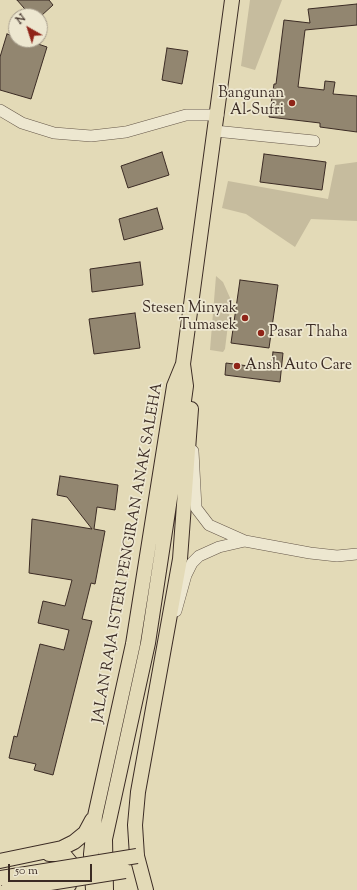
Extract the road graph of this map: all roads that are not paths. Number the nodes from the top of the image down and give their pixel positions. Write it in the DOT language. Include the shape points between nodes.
graph roads {
  1 [pos="232,0"];
  2 [pos="0,110"];
  3 [pos="218,115"];
  4 [pos="215,131"];
  5 [pos="314,141"];
  6 [pos="183,364"];
  7 [pos="186,391"];
  8 [pos="191,429"];
  9 [pos="245,541"];
  10 [pos="357,554"];
  11 [pos="166,641"];
  12 [pos="94,816"];
  13 [pos="32,855"];
  14 [pos="0,861"];
  15 [pos="138,863"];
  16 [pos="0,878"];
  17 [pos="7,890"];
  18 [pos="62,890"];
  19 [pos="93,890"];
  20 [pos="106,890"];
  21 [pos="146,890"];
  1 -- 3 [label="main road, JALAN RAJA ISTERI PENGIRAN ANAK SALEHA"];
  2 -- 3 [label="street" via="22,123 54,133 91,136 126,132 186,116"];
  3 -- 4 [label="main road, JALAN RAJA ISTERI PENGIRAN ANAK SALEHA"];
  4 -- 5 [label="street"];
  4 -- 6 [label="main road, JALAN RAJA ISTERI PENGIRAN ANAK SALEHA"];
  6 -- 7 [label="main road, JALAN RAJA ISTERI PENGIRAN ANAK SALEHA"];
  6 -- 12 [label="main road, JALAN RAJA ISTERI PENGIRAN ANAK SALEHA" via="174,386 133,644"];
  7 -- 8 [label="main road" via="191,410"];
  7 -- 20 [label="main road, JALAN RAJA ISTERI PENGIRAN ANAK SALEHA" via="148,643 105,839"];
  8 -- 9 [label="street" via="196,508 208,525"];
  8 -- 11 [label="main road" via="180,559"];
  9 -- 10 [label="street" via="310,553 337,556"];
  9 -- 11 [label="street" via="209,550 192,564 186,575"];
  11 -- 15 [label="main road" via="138,792 135,825"];
  12 -- 13 [label="main road" via="85,833 74,842 62,848"];
  12 -- 19 [label="main road, JALAN RAJA ISTERI PENGIRAN ANAK SALEHA" via="91,854"];
  13 -- 14 [label="main road"];
  13 -- 18 [label="main road" via="59,854 66,857 72,873 69,885"];
  15 -- 16 [label="main road, bridge"];
  15 -- 17 [label="main road, bridge"];
  15 -- 21 [label="main road"];
}
